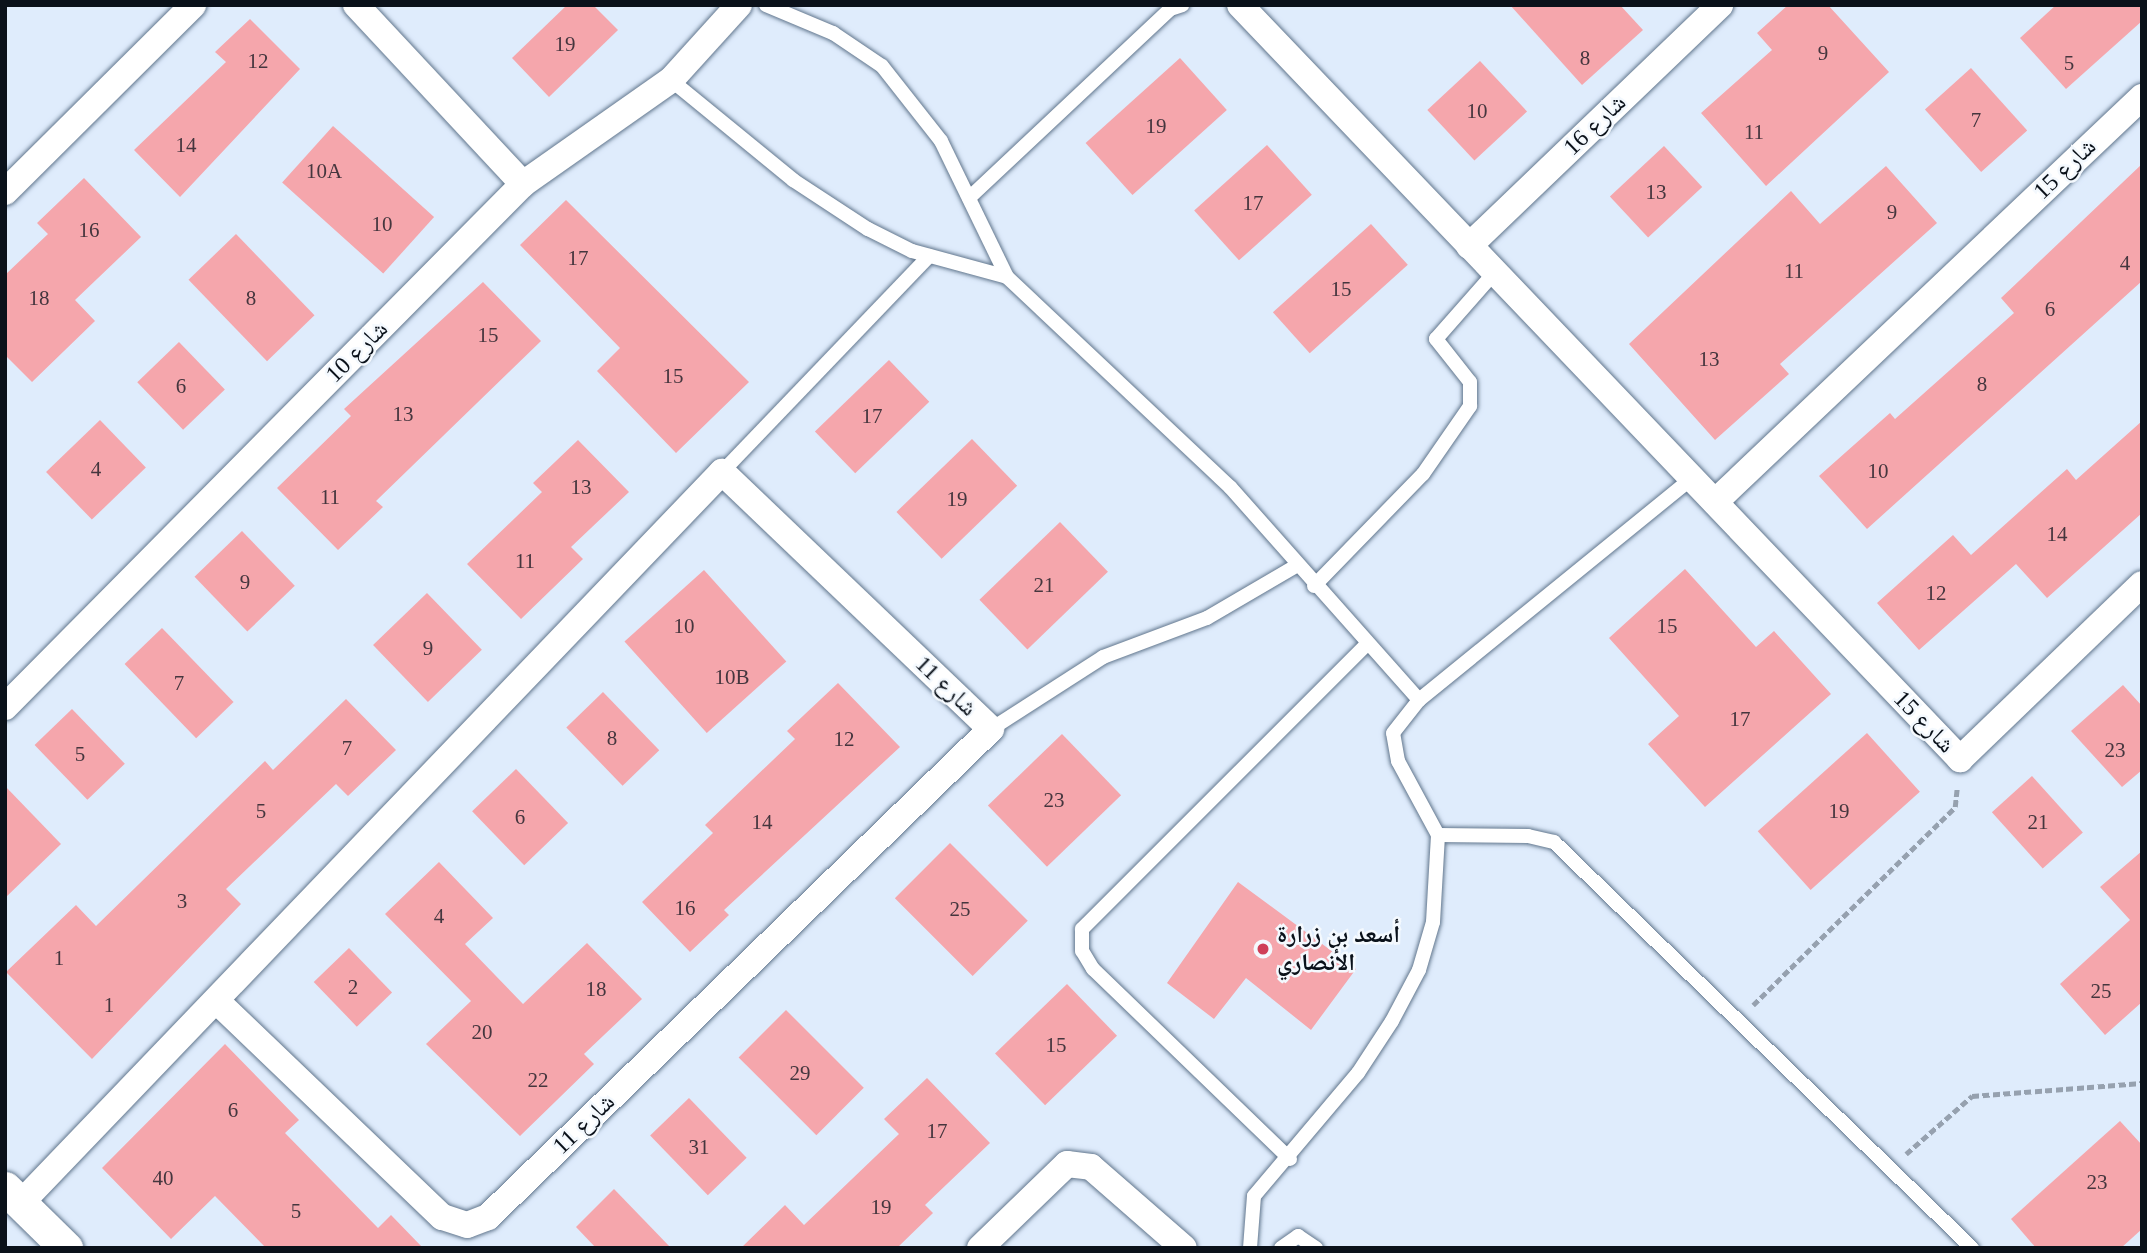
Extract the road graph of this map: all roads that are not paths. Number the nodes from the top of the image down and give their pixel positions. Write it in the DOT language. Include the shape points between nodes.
graph roads {
  1 [pos="193,5"];
  2 [pos="356,5"];
  3 [pos="739,5"];
  4 [pos="766,5"];
  5 [pos="1182,5"];
  6 [pos="1240,5"];
  7 [pos="1720,5"];
  8 [pos="671,80"];
  9 [pos="2142,97"];
  10 [pos="523,184"];
  11 [pos="5,192"];
  12 [pos="969,198"];
  13 [pos="1469,246"];
  14 [pos="929,256"];
  15 [pos="1495,272"];
  16 [pos="1007,277"];
  17 [pos="722,472"];
  18 [pos="1692,478"];
  19 [pos="1715,502"];
  20 [pos="1296,566"];
  21 [pos="2142,584"];
  22 [pos="1314,586"];
  23 [pos="1367,644"];
  24 [pos="10,694"];
  25 [pos="1419,700"];
  26 [pos="991,729"];
  27 [pos="1438,835"];
  28 [pos="217,1001"];
  29 [pos="1290,1159"];
  30 [pos="13,1195"];
  31 [pos="66,1248"];
  32 [pos="980,1248"];
  33 [pos="1184,1248"];
  34 [pos="1250,1248"];
  35 [pos="1281,1248"];
  36 [pos="1316,1248"];
  37 [pos="1972,1248"];
  1 -- 11 [label="street"];
  2 -- 10 [label="street"];
  3 -- 8 [label="street, شارع 10"];
  4 -- 12 [label="lane" via="833,33 882,66 928,120"];
  5 -- 12 [label="lane" via="1170,9"];
  6 -- 13 [label="street"];
  7 -- 13 [label="street, شارع 16"];
  8 -- 10 [label="street, شارع 10"];
  8 -- 14 [label="lane" via="793,180 868,229"];
  9 -- 19 [label="street, شارع 15"];
  10 -- 24 [label="street, شارع 10"];
  12 -- 16 [label="lane"];
  13 -- 15 [label="street"];
  14 -- 16 [label="lane"];
  14 -- 17 [label="lane"];
  15 -- 18 [label="street, شارع 15"];
  15 -- 22 [label="lane" via="1436,339 1470,382 1470,405 1423,474"];
  16 -- 20 [label="lane" via="1230,487"];
  17 -- 26 [label="street, شارع 11"];
  17 -- 28 [label="street"];
  18 -- 19 [label="street, شارع 15"];
  18 -- 25 [label="lane"];
  19 -- 21 [label="street, شارع 15" via="1960,759"];
  20 -- 22 [label="lane"];
  20 -- 26 [label="lane" via="1207,618 1103,657"];
  22 -- 23 [label="lane"];
  23 -- 25 [label="lane"];
  23 -- 29 [label="lane" via="1082,929 1082,951 1093,969"];
  25 -- 27 [label="lane" via="1393,733 1392,747"];
  26 -- 28 [label="street, شارع 11" via="488,1217 467,1225 442,1217"];
  27 -- 29 [label="lane" via="1433,922 1419,970 1358,1073"];
  27 -- 37 [label="lane" via="1528,836 1554,842"];
  28 -- 30 [label="street"];
  29 -- 34 [label="lane" via="1254,1196"];
  30 -- 31 [label="street"];
  32 -- 33 [label="street" via="1067,1164 1091,1167"];
  35 -- 36 [label="lane" via="1298,1236"];
}
